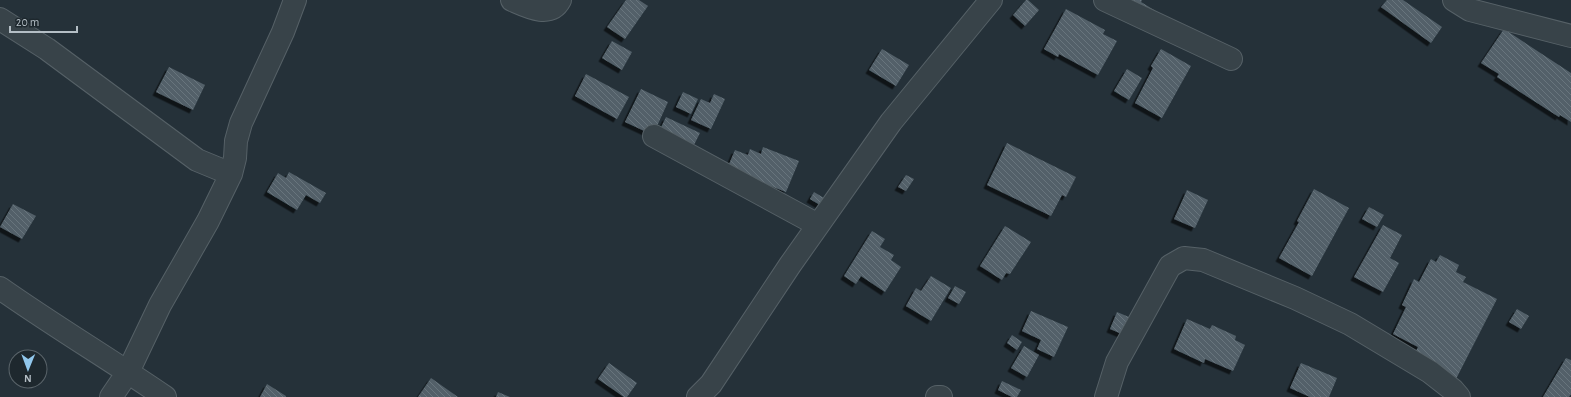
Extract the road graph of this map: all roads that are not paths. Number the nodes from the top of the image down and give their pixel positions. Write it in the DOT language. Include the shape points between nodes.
graph roads {
  1 [pos="295,0"];
  2 [pos="512,0"];
  3 [pos="560,0"];
  4 [pos="991,0"];
  5 [pos="1106,0"];
  6 [pos="1454,0"];
  7 [pos="0,19"];
  8 [pos="1571,36"];
  9 [pos="1232,59"];
  10 [pos="654,136"];
  11 [pos="231,174"];
  12 [pos="818,225"];
  13 [pos="0,288"];
  14 [pos="128,372"];
  15 [pos="111,397"];
  16 [pos="165,397"];
  17 [pos="698,397"];
  18 [pos="938,397"];
  19 [pos="941,397"];
  20 [pos="1106,397"];
  21 [pos="1459,397"];
  1 -- 11 [label="street" via="241,123"];
  2 -- 3 [label="street" via="536,10 548,10"];
  4 -- 12 [label="street" via="891,122"];
  5 -- 9 [label="street"];
  6 -- 8 [label="street" via="1470,10"];
  7 -- 11 [label="street" via="47,49 197,160"];
  10 -- 12 [label="street"];
  11 -- 14 [label="street" via="208,222 160,305"];
  12 -- 17 [label="street" via="715,378"];
  13 -- 14 [label="street"];
  14 -- 15 [label="street"];
  14 -- 16 [label="street"];
  18 -- 19 [label="street"];
  20 -- 21 [label="street" via="1117,362 1166,273 1170,266 1184,258 1202,260 1350,324 1430,372"];
}
